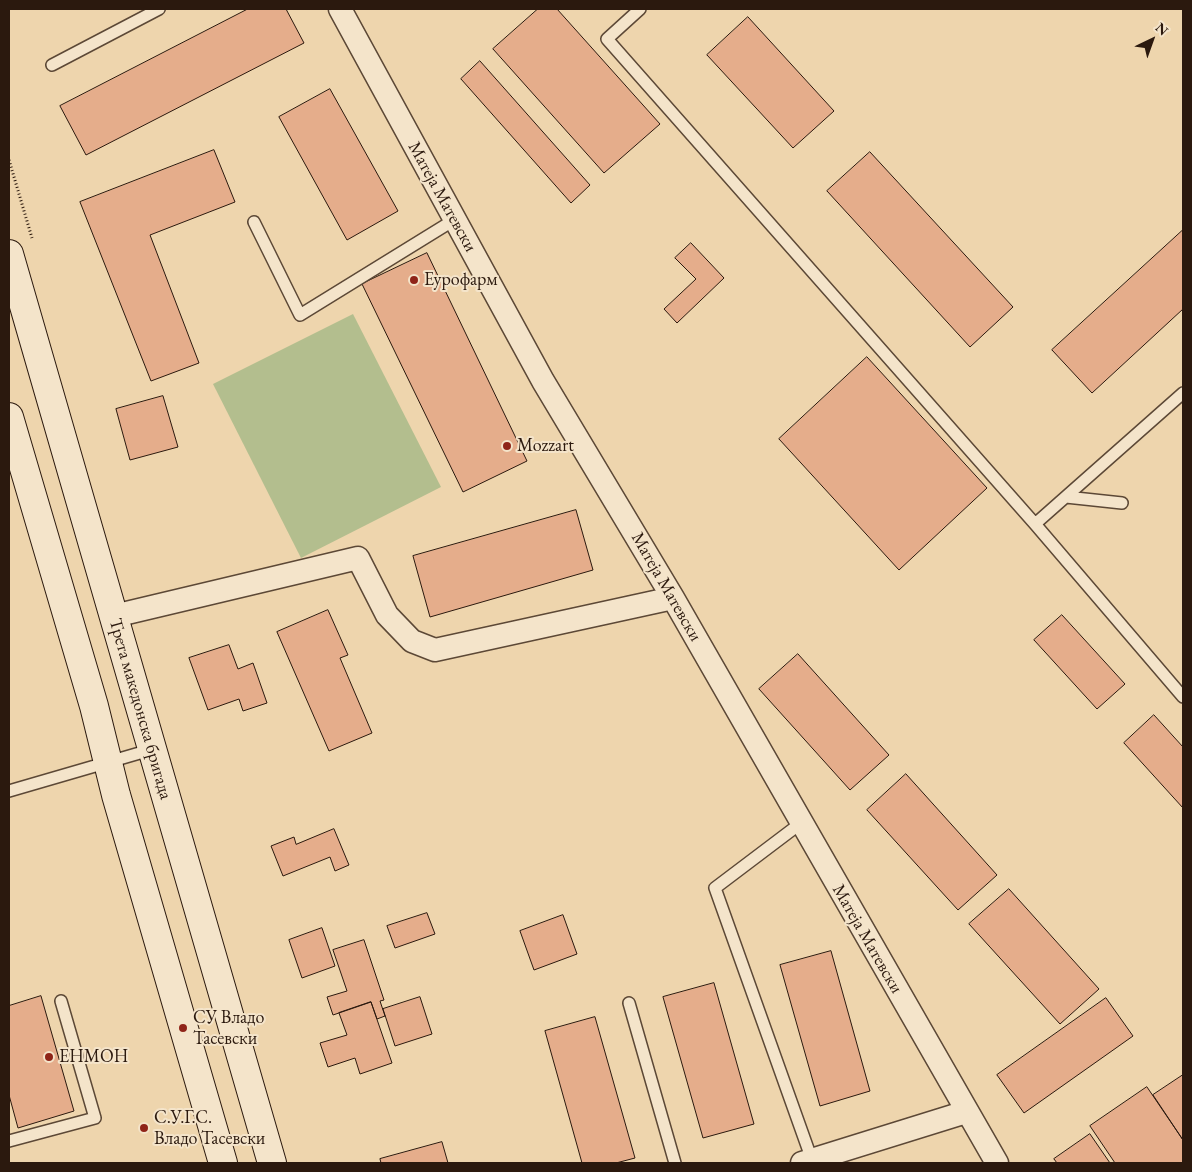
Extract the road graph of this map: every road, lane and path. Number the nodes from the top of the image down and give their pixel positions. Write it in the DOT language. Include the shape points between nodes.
graph roads {
  1 [pos="159,9"];
  2 [pos="340,9"];
  3 [pos="640,9"];
  4 [pos="52,64"];
  5 [pos="454,220"];
  6 [pos="254,222"];
  7 [pos="9,254"];
  8 [pos="1183,393"];
  9 [pos="9,417"];
  10 [pos="1066,497"];
  11 [pos="1122,503"];
  12 [pos="1035,524"];
  13 [pos="672,598"];
  14 [pos="114,616"];
  15 [pos="1183,697"];
  16 [pos="150,750"];
  17 [pos="107,761"];
  18 [pos="9,791"];
  19 [pos="801,823"];
  20 [pos="61,1001"];
  21 [pos="629,1003"];
  22 [pos="966,1112"];
  23 [pos="9,1141"];
  24 [pos="807,1162"];
  25 [pos="223,1163"];
  26 [pos="272,1163"];
  27 [pos="675,1163"];
  28 [pos="997,1163"];
  1 -- 4 [label="lane"];
  2 -- 5 [label="street, Матеја Матевски"];
  3 -- 12 [label="lane" via="607,39"];
  5 -- 6 [label="lane" via="300,315"];
  5 -- 13 [label="street, Матеја Матевски"];
  7 -- 14 [label="street, Трета македонска бригада"];
  8 -- 10 [label="lane"];
  9 -- 17 [label="street" via="94,706"];
  10 -- 11 [label="lane"];
  10 -- 12 [label="lane"];
  12 -- 15 [label="lane"];
  13 -- 14 [label="street" via="435,650 412,641 387,615 358,558"];
  13 -- 19 [label="street, Матеја Матевски"];
  14 -- 16 [label="street, Трета македонска бригада"];
  16 -- 17 [label="lane"];
  16 -- 26 [label="street, Трета македонска бригада"];
  17 -- 18 [label="lane"];
  17 -- 25 [label="street"];
  19 -- 22 [label="street, Матеја Матевски"];
  19 -- 24 [label="lane" via="715,888"];
  20 -- 23 [label="lane" via="95,1118"];
  21 -- 27 [label="lane"];
  22 -- 24 [label="street"];
  22 -- 28 [label="street, Матеја Матевски"];
}
